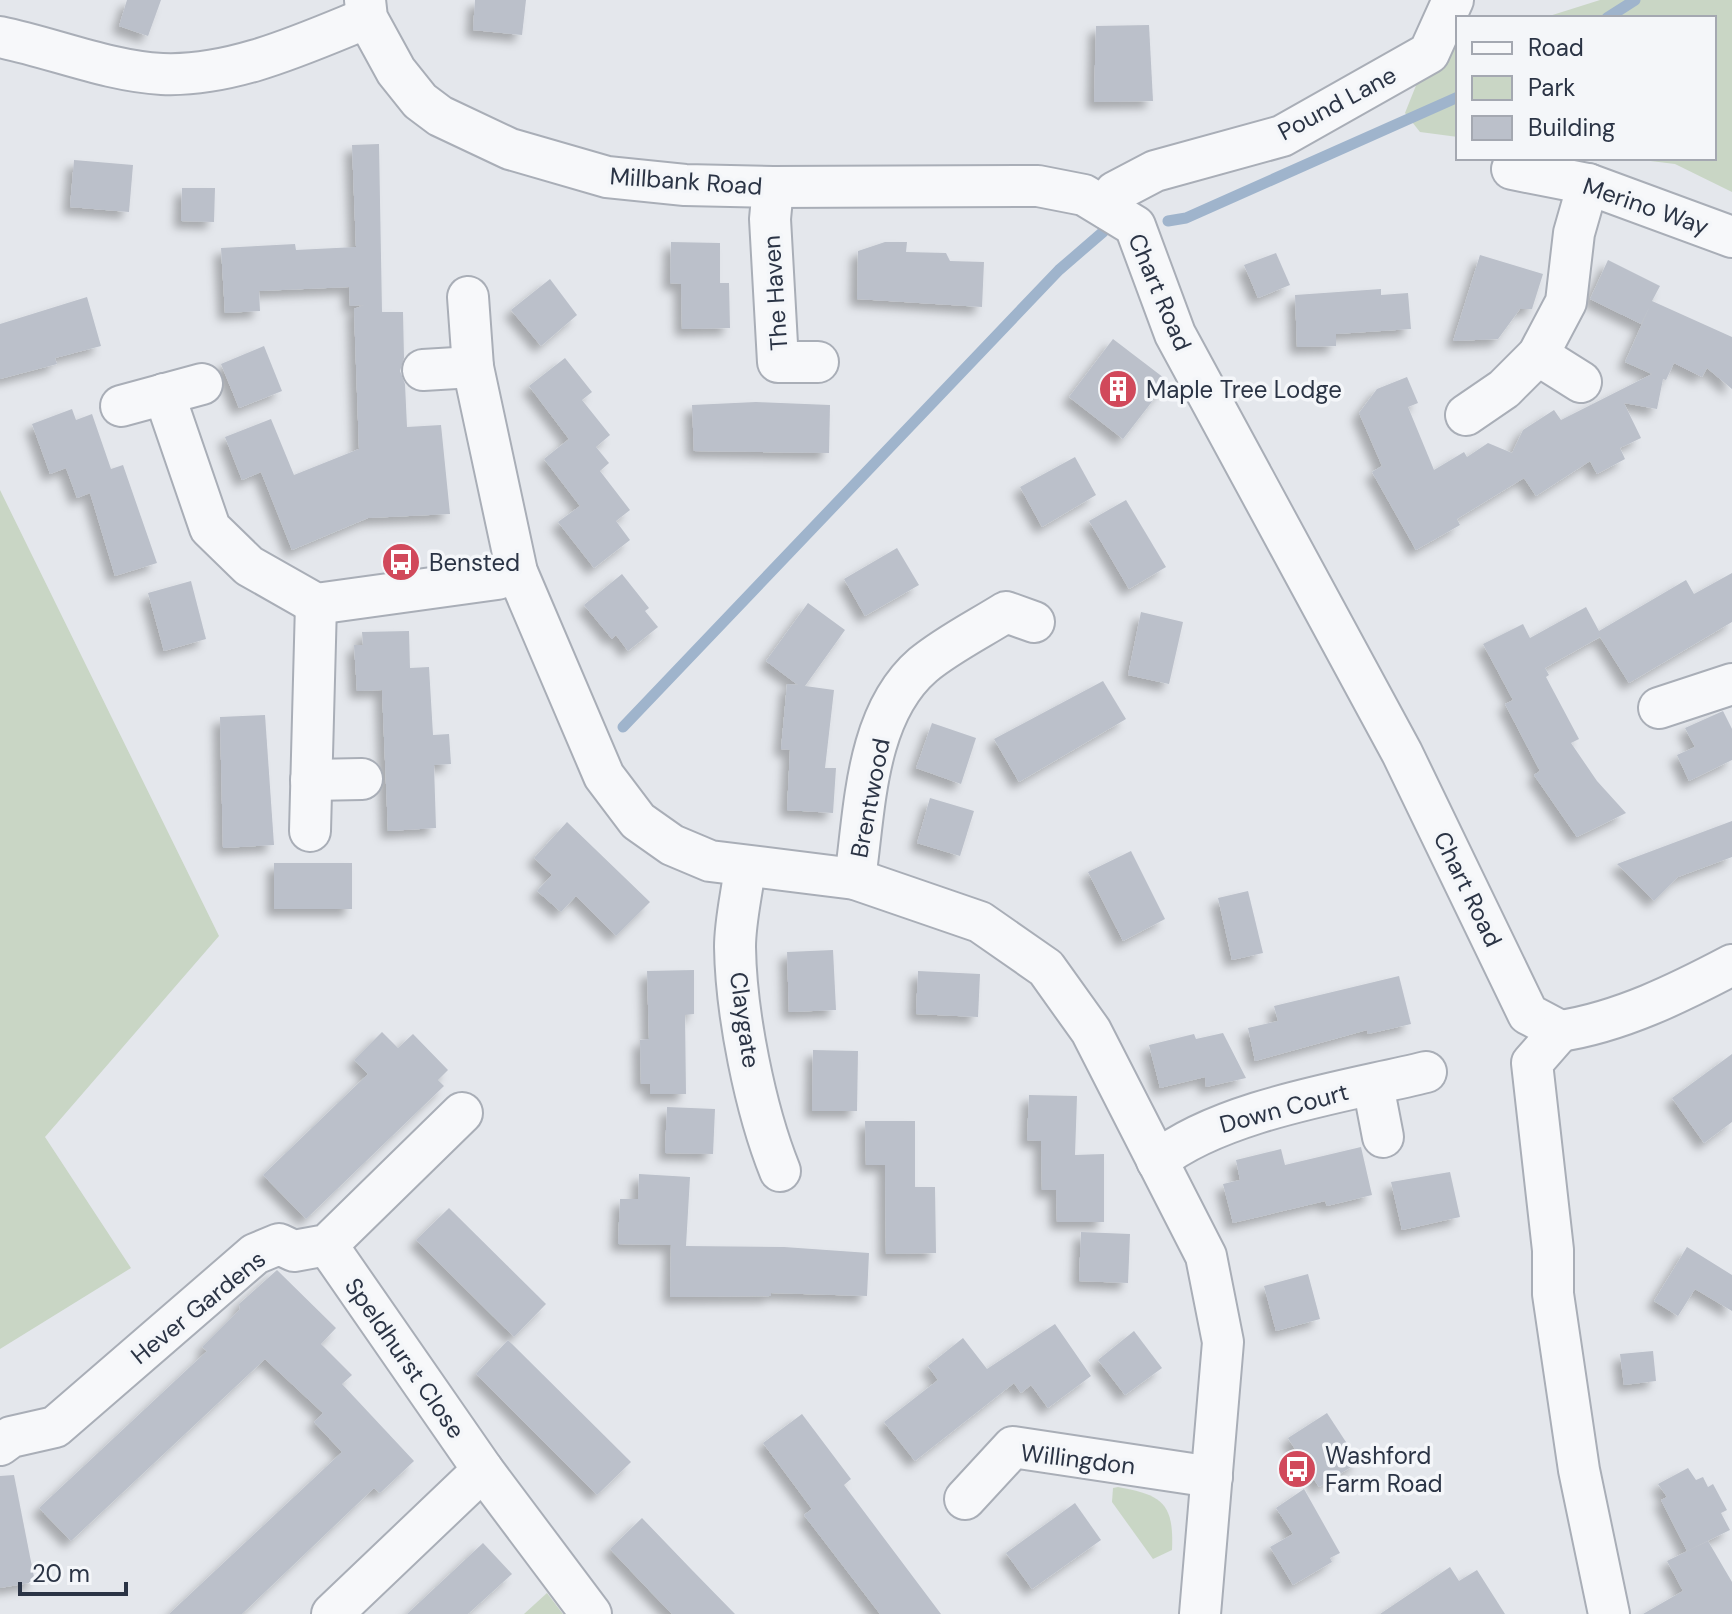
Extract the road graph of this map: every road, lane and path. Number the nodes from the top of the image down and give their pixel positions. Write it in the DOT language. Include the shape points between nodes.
graph roads {
  1 [pos="1453,0"];
  2 [pos="366,9"];
  3 [pos="0,37"];
  4 [pos="1512,169"];
  5 [pos="1588,184"];
  6 [pos="773,187"];
  7 [pos="1108,209"];
  8 [pos="1732,237"];
  9 [pos="468,297"];
  10 [pos="1538,355"];
  11 [pos="818,362"];
  12 [pos="473,367"];
  13 [pos="423,370"];
  14 [pos="1581,382"];
  15 [pos="202,384"];
  16 [pos="164,394"];
  17 [pos="121,406"];
  18 [pos="1466,415"];
  19 [pos="517,572"];
  20 [pos="316,604"];
  21 [pos="1034,622"];
  22 [pos="1732,684"];
  23 [pos="1659,708"];
  24 [pos="362,779"];
  25 [pos="311,780"];
  26 [pos="310,831"];
  27 [pos="745,867"];
  28 [pos="855,879"];
  29 [pos="1732,965"];
  30 [pos="1560,1031"];
  31 [pos="1426,1072"];
  32 [pos="1373,1085"];
  33 [pos="462,1113"];
  34 [pos="1383,1137"];
  35 [pos="1157,1161"];
  36 [pos="780,1171"];
  37 [pos="327,1245"];
  38 [pos="0,1445"];
  39 [pos="483,1470"];
  40 [pos="1212,1477"];
  41 [pos="965,1499"];
  42 [pos="332,1614"];
  43 [pos="591,1614"];
  44 [pos="1200,1614"];
  45 [pos="1609,1614"];
  1 -- 7 [label="street, Pound Lane" via="1429,53 1282,136 1155,171 1115,192"];
  2 -- 3 [label="street, Millbank Road" via="274,54 195,74 125,68"];
  2 -- 6 [label="street, Millbank Road" via="396,71 420,101 471,134 607,177"];
  4 -- 5 [label="street, Merino Way"];
  5 -- 8 [label="street, Merino Way"];
  5 -- 10 [label="street" via="1574,233 1566,302"];
  6 -- 7 [label="street, Millbank Road" via="1038,186 1084,195"];
  6 -- 11 [label="street, The Haven" via="778,362"];
  7 -- 30 [label="street, Chart Road" via="1135,226 1175,334 1402,753 1528,1014"];
  9 -- 12 [label="street"];
  10 -- 14 [label="street"];
  10 -- 18 [label="street" via="1504,389"];
  12 -- 13 [label="street"];
  12 -- 19 [label="street"];
  15 -- 16 [label="street"];
  16 -- 17 [label="street"];
  16 -- 20 [label="street" via="210,528 249,566"];
  19 -- 20 [label="street"];
  19 -- 27 [label="street" via="604,776 629,810 672,845 710,861"];
  20 -- 25 [label="street"];
  21 -- 28 [label="street, Brentwood" via="1006,612 922,666 894,702 877,743"];
  22 -- 23 [label="street"];
  24 -- 25 [label="street"];
  25 -- 26 [label="street"];
  27 -- 28 [label="street"];
  27 -- 36 [label="street, Claygate" via="735,946 740,993 760,1121"];
  28 -- 35 [label="street" via="980,922 1046,968 1091,1031"];
  29 -- 30 [label="street" via="1683,991"];
  30 -- 45 [label="street" via="1532,1063 1553,1294 1579,1470"];
  31 -- 32 [label="street, Down Court"];
  32 -- 34 [label="street, Down Court"];
  32 -- 35 [label="street, Down Court" via="1215,1125"];
  33 -- 37 [label="street"];
  35 -- 40 [label="street" via="1206,1256 1223,1342"];
  37 -- 38 [label="street, Hever Gardens" via="294,1251 279,1244 255,1254 55,1427 11,1437"];
  37 -- 39 [label="street, Speldhurst Close"];
  39 -- 42 [label="street"];
  39 -- 43 [label="street, Speldhurst Close"];
  40 -- 41 [label="street, Willingdon" via="1013,1447"];
  40 -- 44 [label="street"];
}
